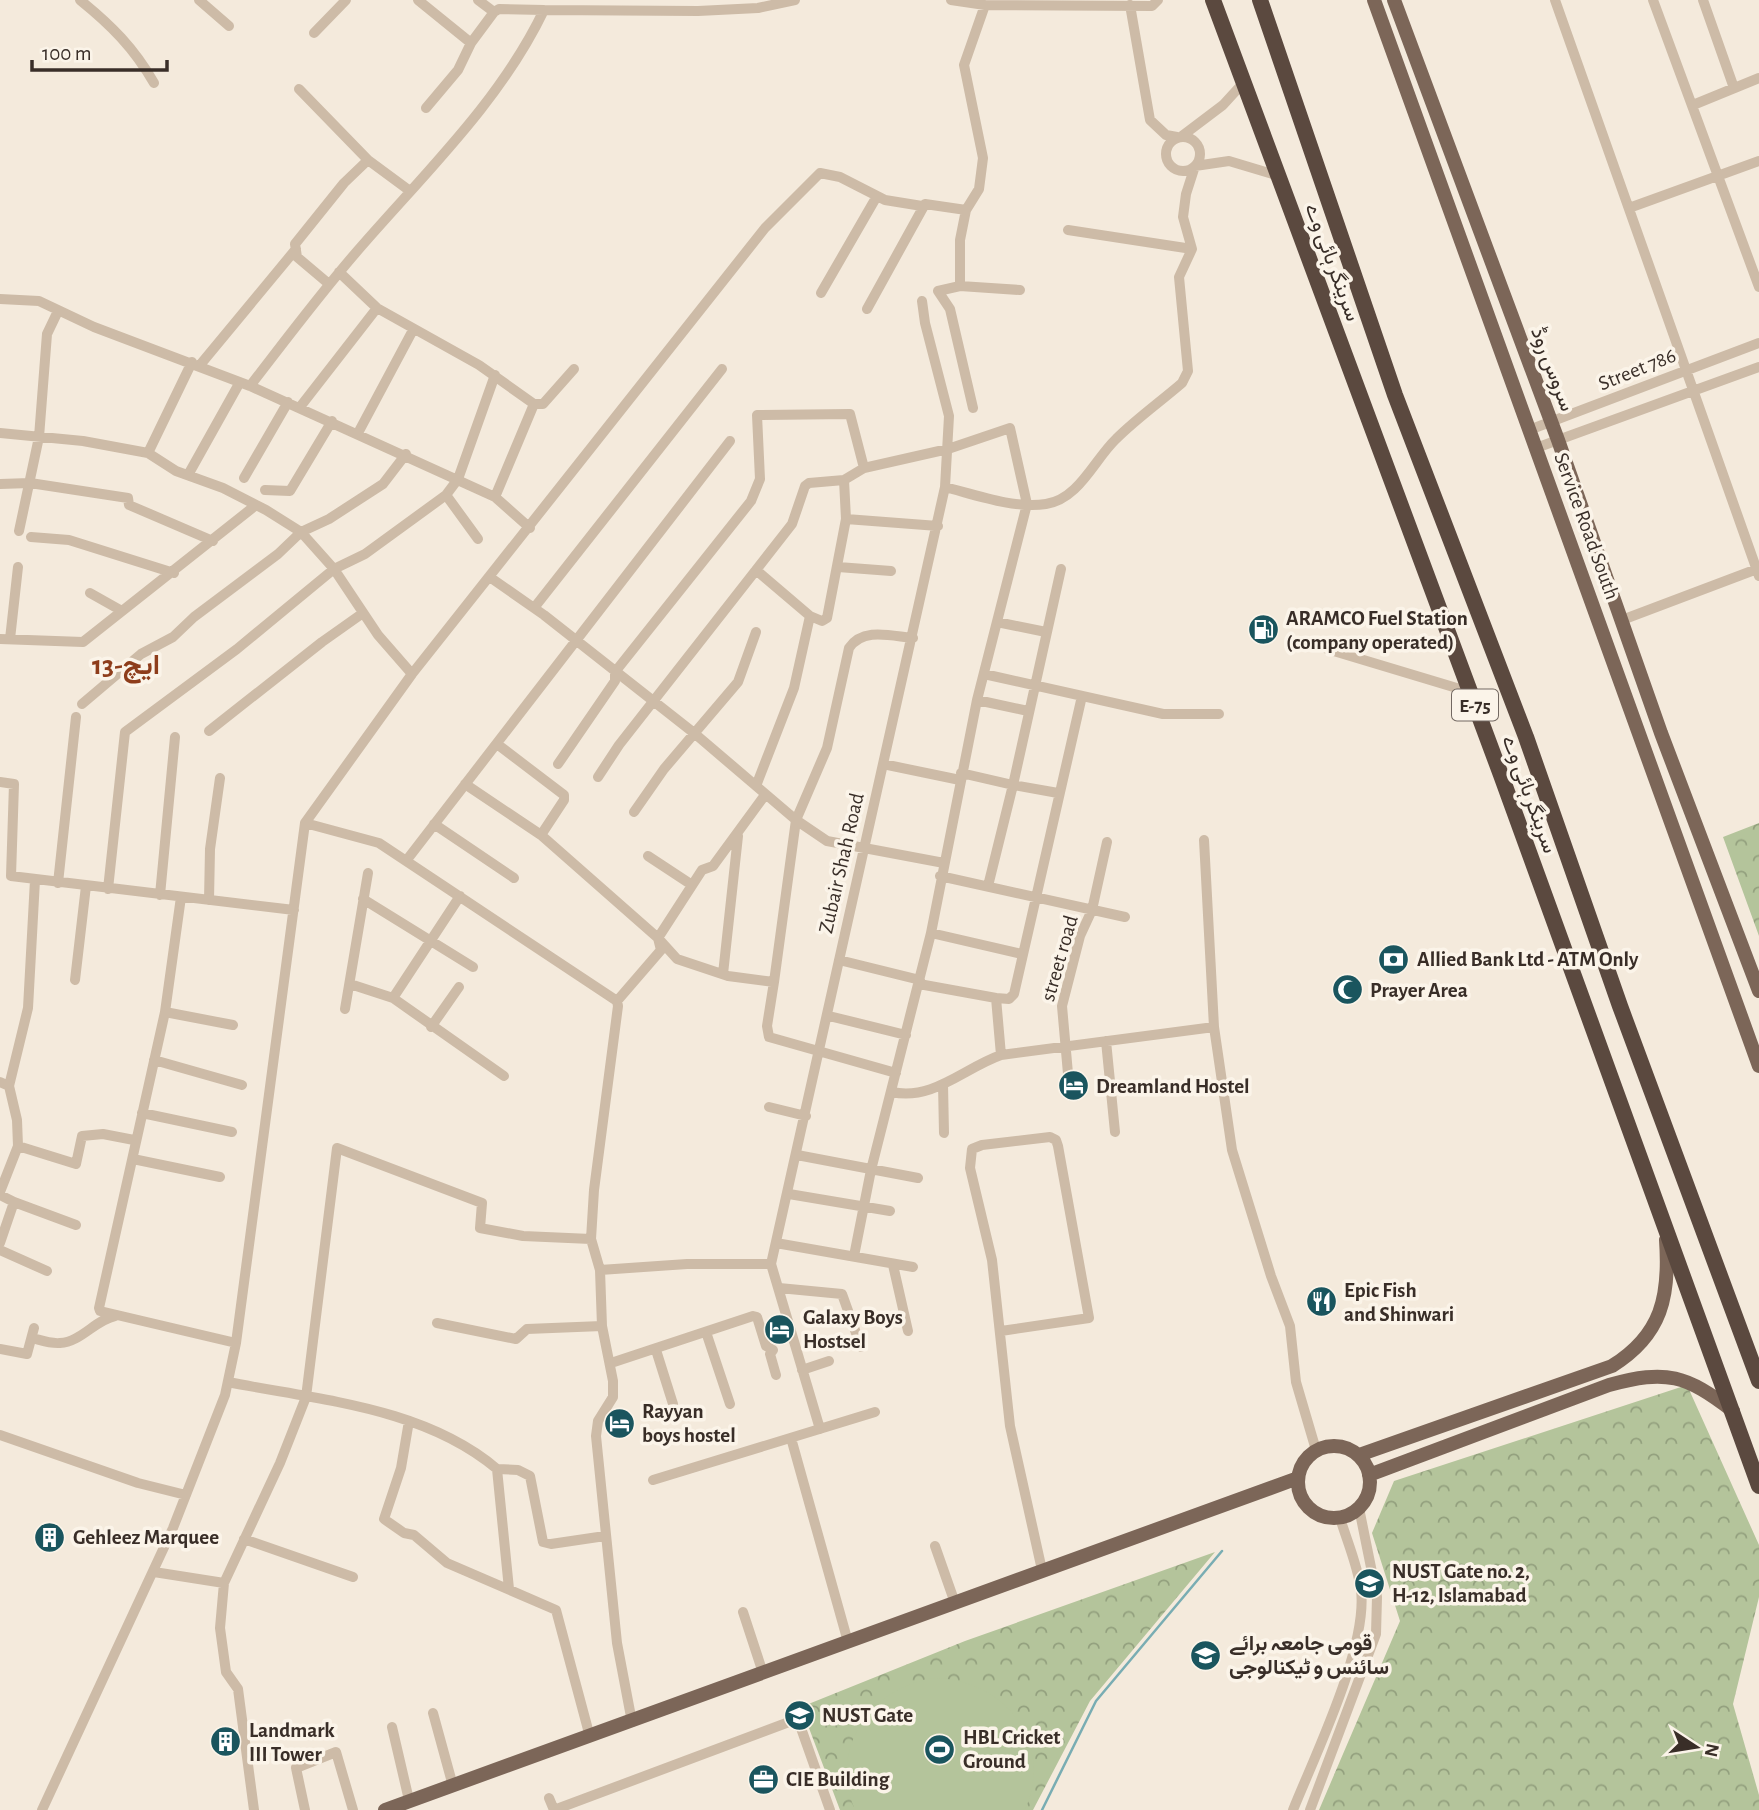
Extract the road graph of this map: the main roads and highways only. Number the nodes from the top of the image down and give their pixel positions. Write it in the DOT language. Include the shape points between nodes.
graph roads {
  1 [pos="1213,0"];
  2 [pos="1260,0"];
  3 [pos="1374,0"];
  4 [pos="1394,0"];
  5 [pos="1759,990"];
  6 [pos="1759,1066"];
  7 [pos="1666,1231"];
  8 [pos="1759,1381"];
  9 [pos="1733,1411"];
  10 [pos="1359,1455"];
  11 [pos="1369,1475"];
  12 [pos="1298,1478"];
  13 [pos="1759,1486"];
  14 [pos="385,1810"];
  1 -- 7 [label="highway, سرینگر ہائی وے / E-75"];
  2 -- 8 [label="highway, سرینگر ہائی وے / E-75" via="1395,395 1526,737"];
  3 -- 6 [label="main road, Service Road South"];
  4 -- 5 [label="main road, سروس روڈ"];
  7 -- 9 [label="highway, سرینگر ہائی وے / E-75"];
  7 -- 10 [label="main road" via="1663,1308 1640,1345 1626,1357 1612,1366"];
  9 -- 11 [label="main road" via="1703,1388 1678,1377 1639,1377"];
  9 -- 13 [label="highway, سرینگر ہائی وے / E-75"];
  10 -- 11 [label="main road"];
  10 -- 12 [label="main road" via="1338,1446 1316,1450"];
  11 -- 12 [label="main road" via="1366,1498 1359,1508 1340,1518 1323,1517 1308,1507 1298,1489"];
  12 -- 14 [label="main road"];
}
